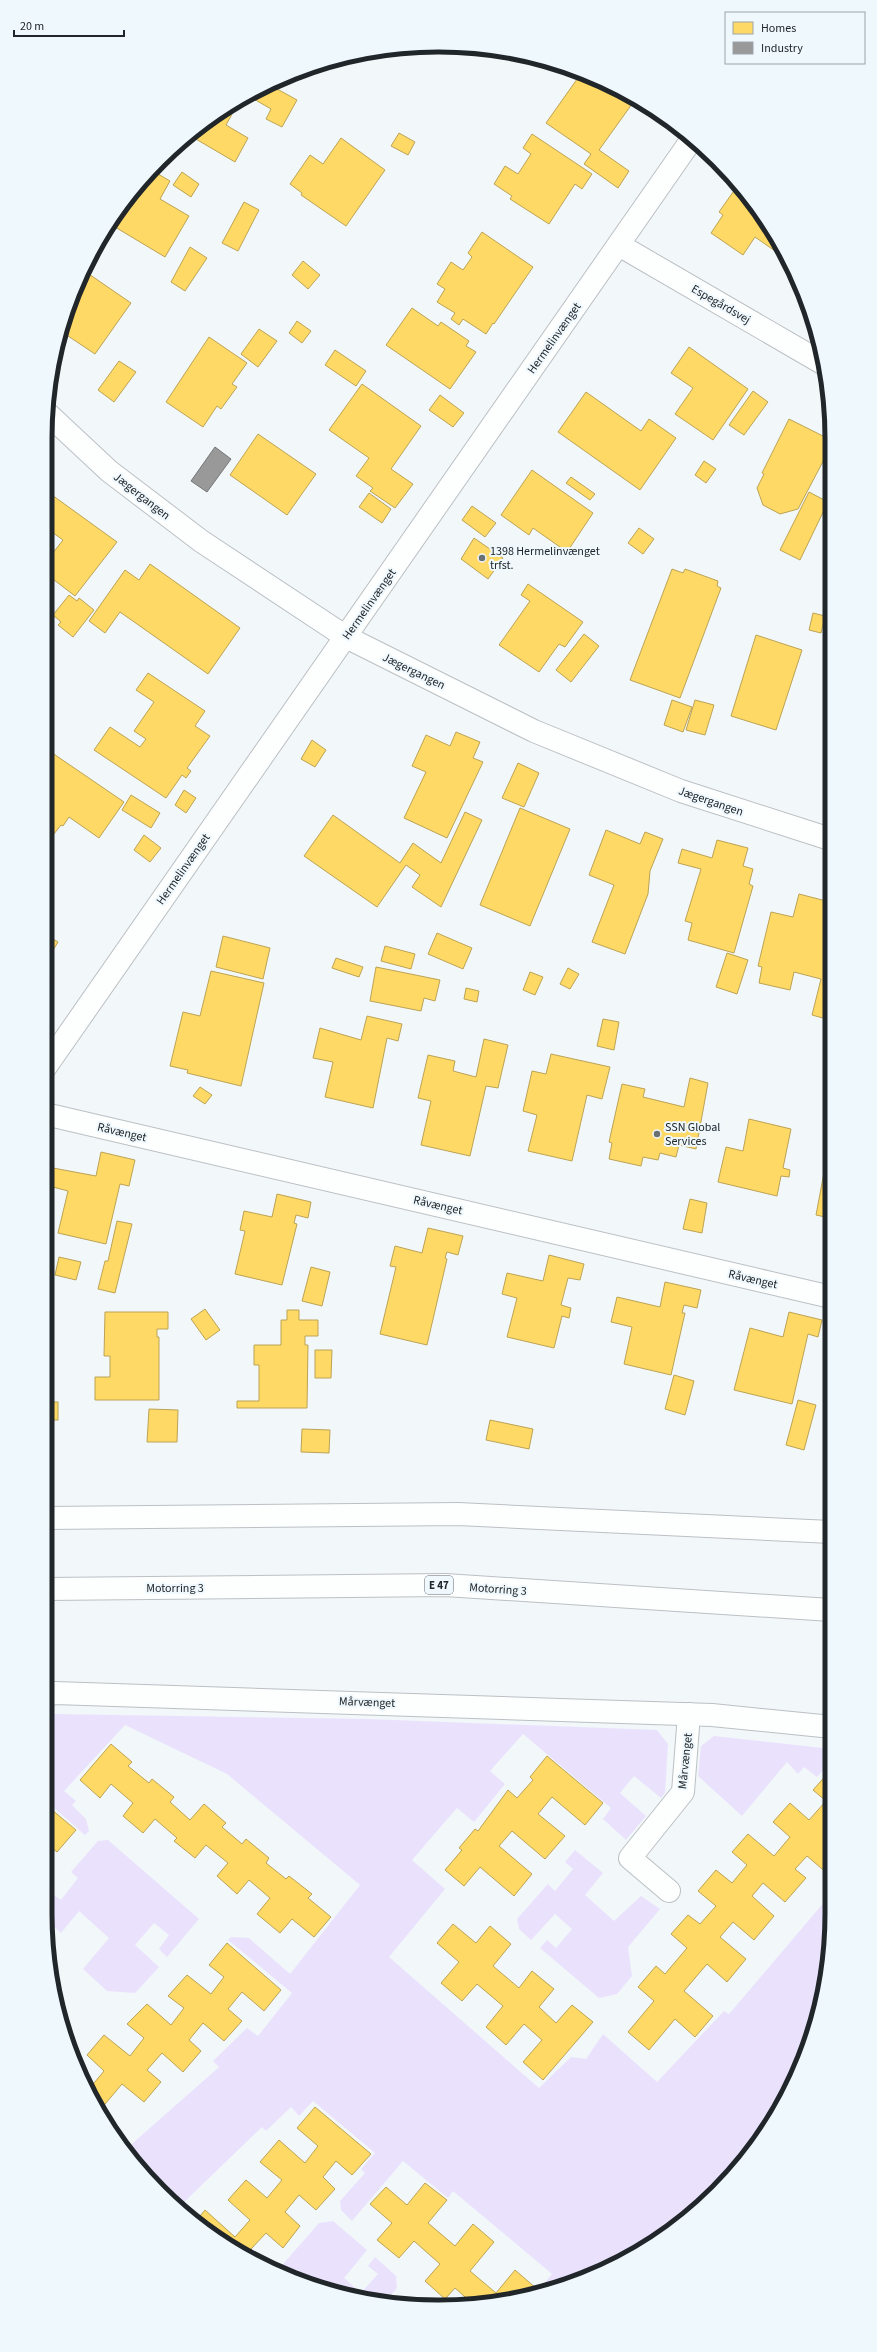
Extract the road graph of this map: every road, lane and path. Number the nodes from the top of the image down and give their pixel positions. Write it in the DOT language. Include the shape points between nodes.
graph roads {
  1 [pos="688,144"];
  2 [pos="619,244"];
  3 [pos="817,360"];
  4 [pos="53,418"];
  5 [pos="346,637"];
  6 [pos="825,837"];
  7 [pos="52,1058"];
  8 [pos="52,1116"];
  9 [pos="825,1296"];
  10 [pos="52,1518"];
  11 [pos="825,1532"];
  12 [pos="52,1589"];
  13 [pos="825,1610"];
  14 [pos="52,1694"];
  15 [pos="689,1714"];
  16 [pos="825,1726"];
  17 [pos="669,1892"];
  1 -- 2 [label="main road, Hermelinvænget"];
  2 -- 3 [label="main road, Espegårdsvej"];
  2 -- 5 [label="main road, Hermelinvænget"];
  4 -- 5 [label="main road, Jægergangen" via="109,470 201,541"];
  5 -- 6 [label="main road, Jægergangen" via="534,731 681,791"];
  5 -- 7 [label="main road, Hermelinvænget"];
  8 -- 9 [label="main road, Råvænget"];
  10 -- 11 [label="main road" via="458,1514"];
  12 -- 13 [label="main road, Motorring 3 / E 47" via="445,1585"];
  14 -- 15 [label="main road, Mårvænget"];
  15 -- 16 [label="main road, Mårvænget"];
  15 -- 17 [label="main road, Mårvænget" via="683,1792 630,1858"];
}
